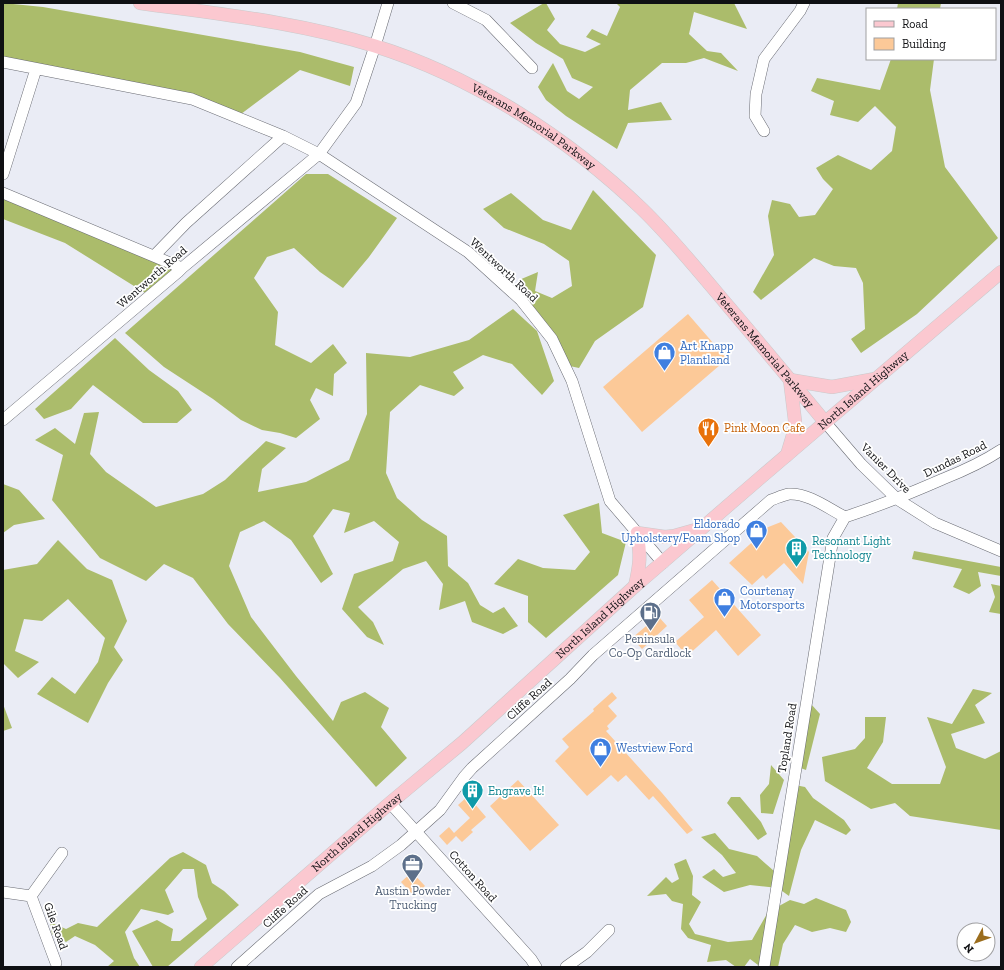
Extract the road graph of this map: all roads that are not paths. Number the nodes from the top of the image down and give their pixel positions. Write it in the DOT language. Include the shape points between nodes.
graph roads {
  1 [pos="140,3"];
  2 [pos="388,3"];
  3 [pos="453,3"];
  4 [pos="804,3"];
  5 [pos="375,46"];
  6 [pos="3,62"];
  7 [pos="532,68"];
  8 [pos="36,69"];
  9 [pos="764,131"];
  10 [pos="283,136"];
  11 [pos="319,154"];
  12 [pos="3,174"];
  13 [pos="3,193"];
  14 [pos="154,256"];
  15 [pos="182,268"];
  16 [pos="1001,272"];
  17 [pos="876,379"];
  18 [pos="790,380"];
  19 [pos="3,420"];
  20 [pos="826,422"];
  21 [pos="1001,450"];
  22 [pos="786,455"];
  23 [pos="897,499"];
  24 [pos="845,517"];
  25 [pos="703,528"];
  26 [pos="637,533"];
  27 [pos="1001,551"];
  28 [pos="663,563"];
  29 [pos="635,586"];
  30 [pos="390,803"];
  31 [pos="415,832"];
  32 [pos="62,853"];
  33 [pos="3,892"];
  34 [pos="31,896"];
  35 [pos="609,930"];
  36 [pos="56,964"];
  37 [pos="201,967"];
  38 [pos="237,967"];
  39 [pos="536,967"];
  40 [pos="566,967"];
  41 [pos="764,967"];
  1 -- 5 [label="main road, Veterans Memorial Parkway" via="295,25"];
  2 -- 5 [label="street, Wentworth Road"];
  3 -- 7 [label="street" via="486,20"];
  4 -- 9 [label="street" via="764,59 756,94 755,116"];
  5 -- 11 [label="street, Wentworth Road" via="356,103"];
  5 -- 18 [label="main road, Veterans Memorial Parkway" via="441,71 501,102 576,153 643,210 695,267"];
  6 -- 8 [label="street"];
  8 -- 10 [label="street" via="192,99"];
  8 -- 12 [label="street"];
  10 -- 11 [label="street"];
  10 -- 14 [label="street" via="191,218"];
  11 -- 15 [label="street, Wentworth Road"];
  11 -- 26 [label="street, Wentworth Road" via="468,252 521,300 552,339 572,381 610,501"];
  13 -- 14 [label="street"];
  14 -- 15 [label="street"];
  15 -- 19 [label="street, Wentworth Road"];
  16 -- 17 [label="main road, North Island Highway"];
  17 -- 18 [label="main road" via="832,387"];
  17 -- 20 [label="main road, North Island Highway"];
  18 -- 20 [label="main road, Veterans Memorial Parkway"];
  18 -- 22 [label="main road" via="795,421"];
  20 -- 22 [label="main road, North Island Highway"];
  20 -- 23 [label="street, Vanier Drive" via="861,464"];
  21 -- 23 [label="street, Dundas Road" via="978,464"];
  22 -- 25 [label="main road, North Island Highway"];
  23 -- 24 [label="street"];
  23 -- 27 [label="street, Vanier Drive" via="935,524"];
  24 -- 31 [label="street, Cliffe Road" via="798,495 785,495 767,504 593,656 472,768 440,810"];
  24 -- 41 [label="street, Topland Road" via="833,538"];
  25 -- 26 [label="main road" via="665,537"];
  25 -- 28 [label="main road, North Island Highway"];
  26 -- 28 [label="street, Wentworth Road"];
  26 -- 29 [label="main road" via="640,566"];
  28 -- 29 [label="main road, North Island Highway"];
  29 -- 30 [label="main road, North Island Highway" via="462,743"];
  30 -- 31 [label="street, Cotton Road"];
  30 -- 37 [label="main road, North Island Highway"];
  31 -- 38 [label="street, Cliffe Road" via="372,866 319,894"];
  31 -- 39 [label="street, Cotton Road"];
  32 -- 34 [label="street"];
  33 -- 34 [label="street"];
  34 -- 36 [label="street, Gile Road"];
  35 -- 40 [label="street" via="587,952"];
}
